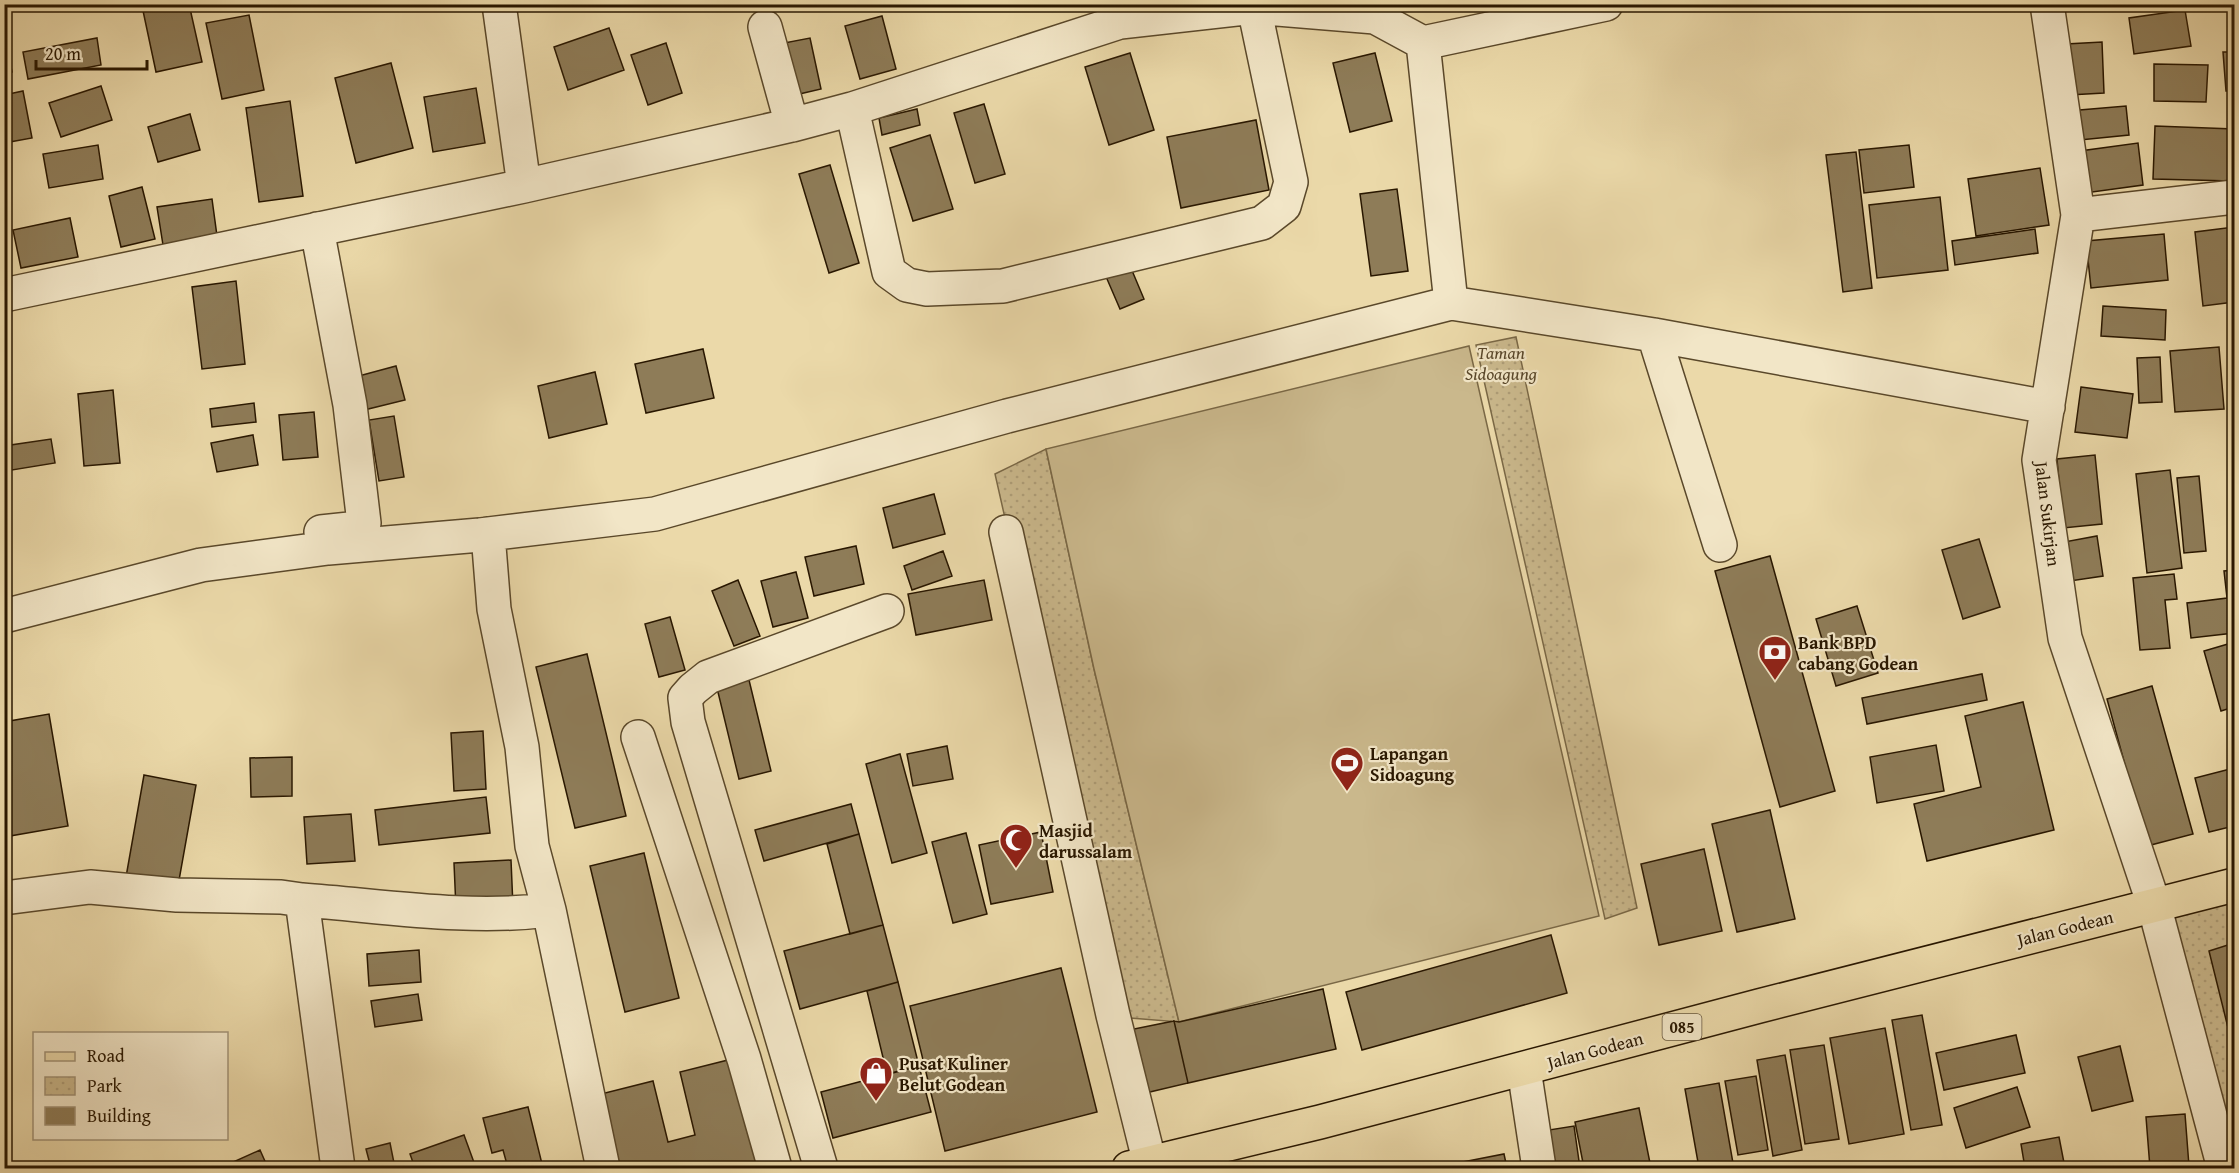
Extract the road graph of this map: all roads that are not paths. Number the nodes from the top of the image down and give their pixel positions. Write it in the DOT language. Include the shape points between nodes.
graph roads {
  1 [pos="499,4"];
  2 [pos="1606,4"];
  3 [pos="2047,4"];
  4 [pos="1254,7"];
  5 [pos="1119,13"];
  6 [pos="765,27"];
  7 [pos="1423,43"];
  8 [pos="852,109"];
  9 [pos="792,125"];
  10 [pos="524,186"];
  11 [pos="2235,197"];
  12 [pos="2078,215"];
  13 [pos="317,229"];
  14 [pos="4,295"];
  15 [pos="1451,303"];
  16 [pos="1654,335"];
  17 [pos="2048,407"];
  18 [pos="1006,532"];
  19 [pos="488,534"];
  20 [pos="1720,545"];
  21 [pos="313,550"];
  22 [pos="887,611"];
  23 [pos="4,616"];
  24 [pos="638,737"];
  25 [pos="2235,885"];
  26 [pos="4,898"];
  27 [pos="302,900"];
  28 [pos="2154,905"];
  29 [pos="549,910"];
  30 [pos="1524,1069"];
  31 [pos="1143,1167"];
  32 [pos="338,1168"];
  33 [pos="603,1168"];
  34 [pos="775,1168"];
  35 [pos="821,1168"];
  36 [pos="1539,1168"];
  37 [pos="2224,1168"];
  1 -- 10 [label="street"];
  2 -- 7 [label="street"];
  3 -- 12 [label="street, Jalan Sukirjan"];
  4 -- 5 [label="street"];
  4 -- 7 [label="street" via="1375,17"];
  4 -- 8 [label="street" via="1291,182 1284,206 1262,224 1003,286 927,289 907,285 889,272"];
  5 -- 8 [label="street"];
  6 -- 9 [label="street"];
  7 -- 15 [label="street"];
  8 -- 9 [label="street"];
  9 -- 10 [label="street"];
  10 -- 13 [label="street"];
  11 -- 12 [label="street"];
  12 -- 17 [label="street, Jalan Sukirjan"];
  13 -- 14 [label="street"];
  13 -- 21 [label="street" via="350,405 364,523 359,528 315,532"];
  15 -- 16 [label="street"];
  15 -- 19 [label="street" via="1007,416 655,514"];
  16 -- 17 [label="street"];
  16 -- 20 [label="street"];
  17 -- 28 [label="street, Jalan Sukirjan" via="2039,460 2065,638"];
  18 -- 31 [label="street"];
  19 -- 21 [label="street"];
  19 -- 29 [label="street" via="494,609 522,747 532,846"];
  21 -- 23 [label="street" via="201,566"];
  22 -- 35 [label="street" via="708,677 685,698 688,722"];
  24 -- 34 [label="street" via="744,1059"];
  25 -- 28 [label="main road, Jalan Godean / 085"];
  26 -- 27 [label="street" via="90,887"];
  27 -- 29 [label="street" via="430,912 522,914"];
  27 -- 32 [label="street"];
  28 -- 30 [label="main road, Jalan Godean / 085"];
  28 -- 37 [label="street, Jalan Sukirjan"];
  29 -- 33 [label="street"];
  30 -- 31 [label="main road, Jalan Godean / 085"];
  30 -- 36 [label="street"];
}
